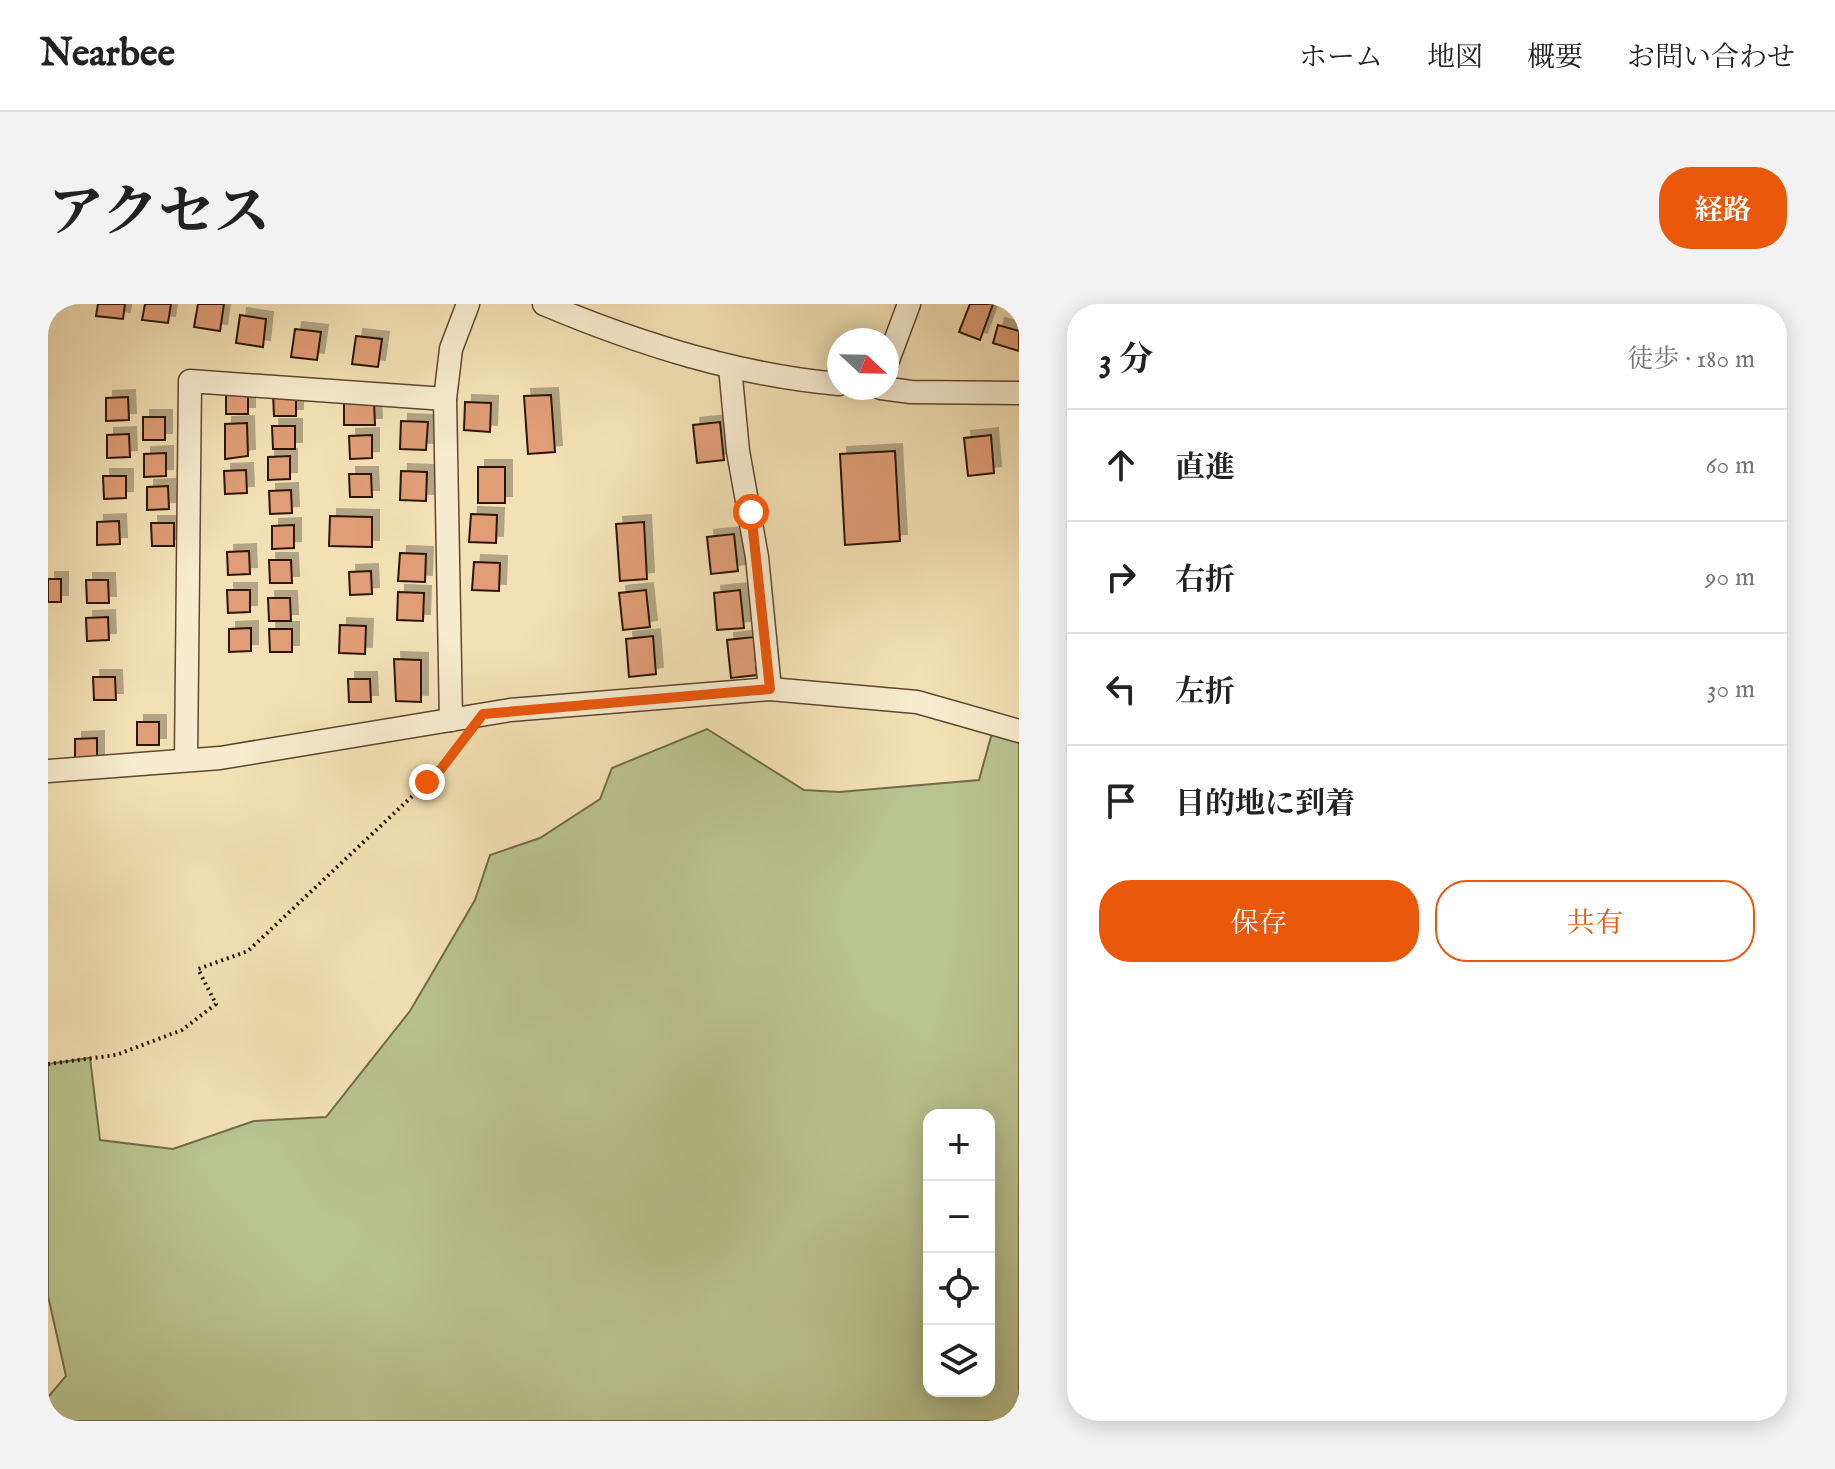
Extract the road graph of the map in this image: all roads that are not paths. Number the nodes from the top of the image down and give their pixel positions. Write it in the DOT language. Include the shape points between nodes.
graph roads {
  1 [pos="468,304"];
  2 [pos="544,304"];
  3 [pos="909,304"];
  4 [pos="899,331"];
  5 [pos="730,367"];
  6 [pos="827,383"];
  7 [pos="899,390"];
  8 [pos="1019,393"];
  9 [pos="445,399"];
  10 [pos="770,689"];
  11 [pos="451,720"];
  12 [pos="1019,731"];
  13 [pos="186,759"];
  14 [pos="48,771"];
  1 -- 9 [label="street" via="451,349"];
  2 -- 5 [label="street" via="613,333"];
  3 -- 4 [label="street"];
  5 -- 6 [label="street"];
  5 -- 10 [label="street"];
  7 -- 8 [label="street"];
  9 -- 11 [label="street"];
  9 -- 13 [label="street" via="190,381"];
  10 -- 11 [label="street"];
  10 -- 12 [label="street" via="917,702"];
  11 -- 13 [label="street"];
  13 -- 14 [label="street"];
}
